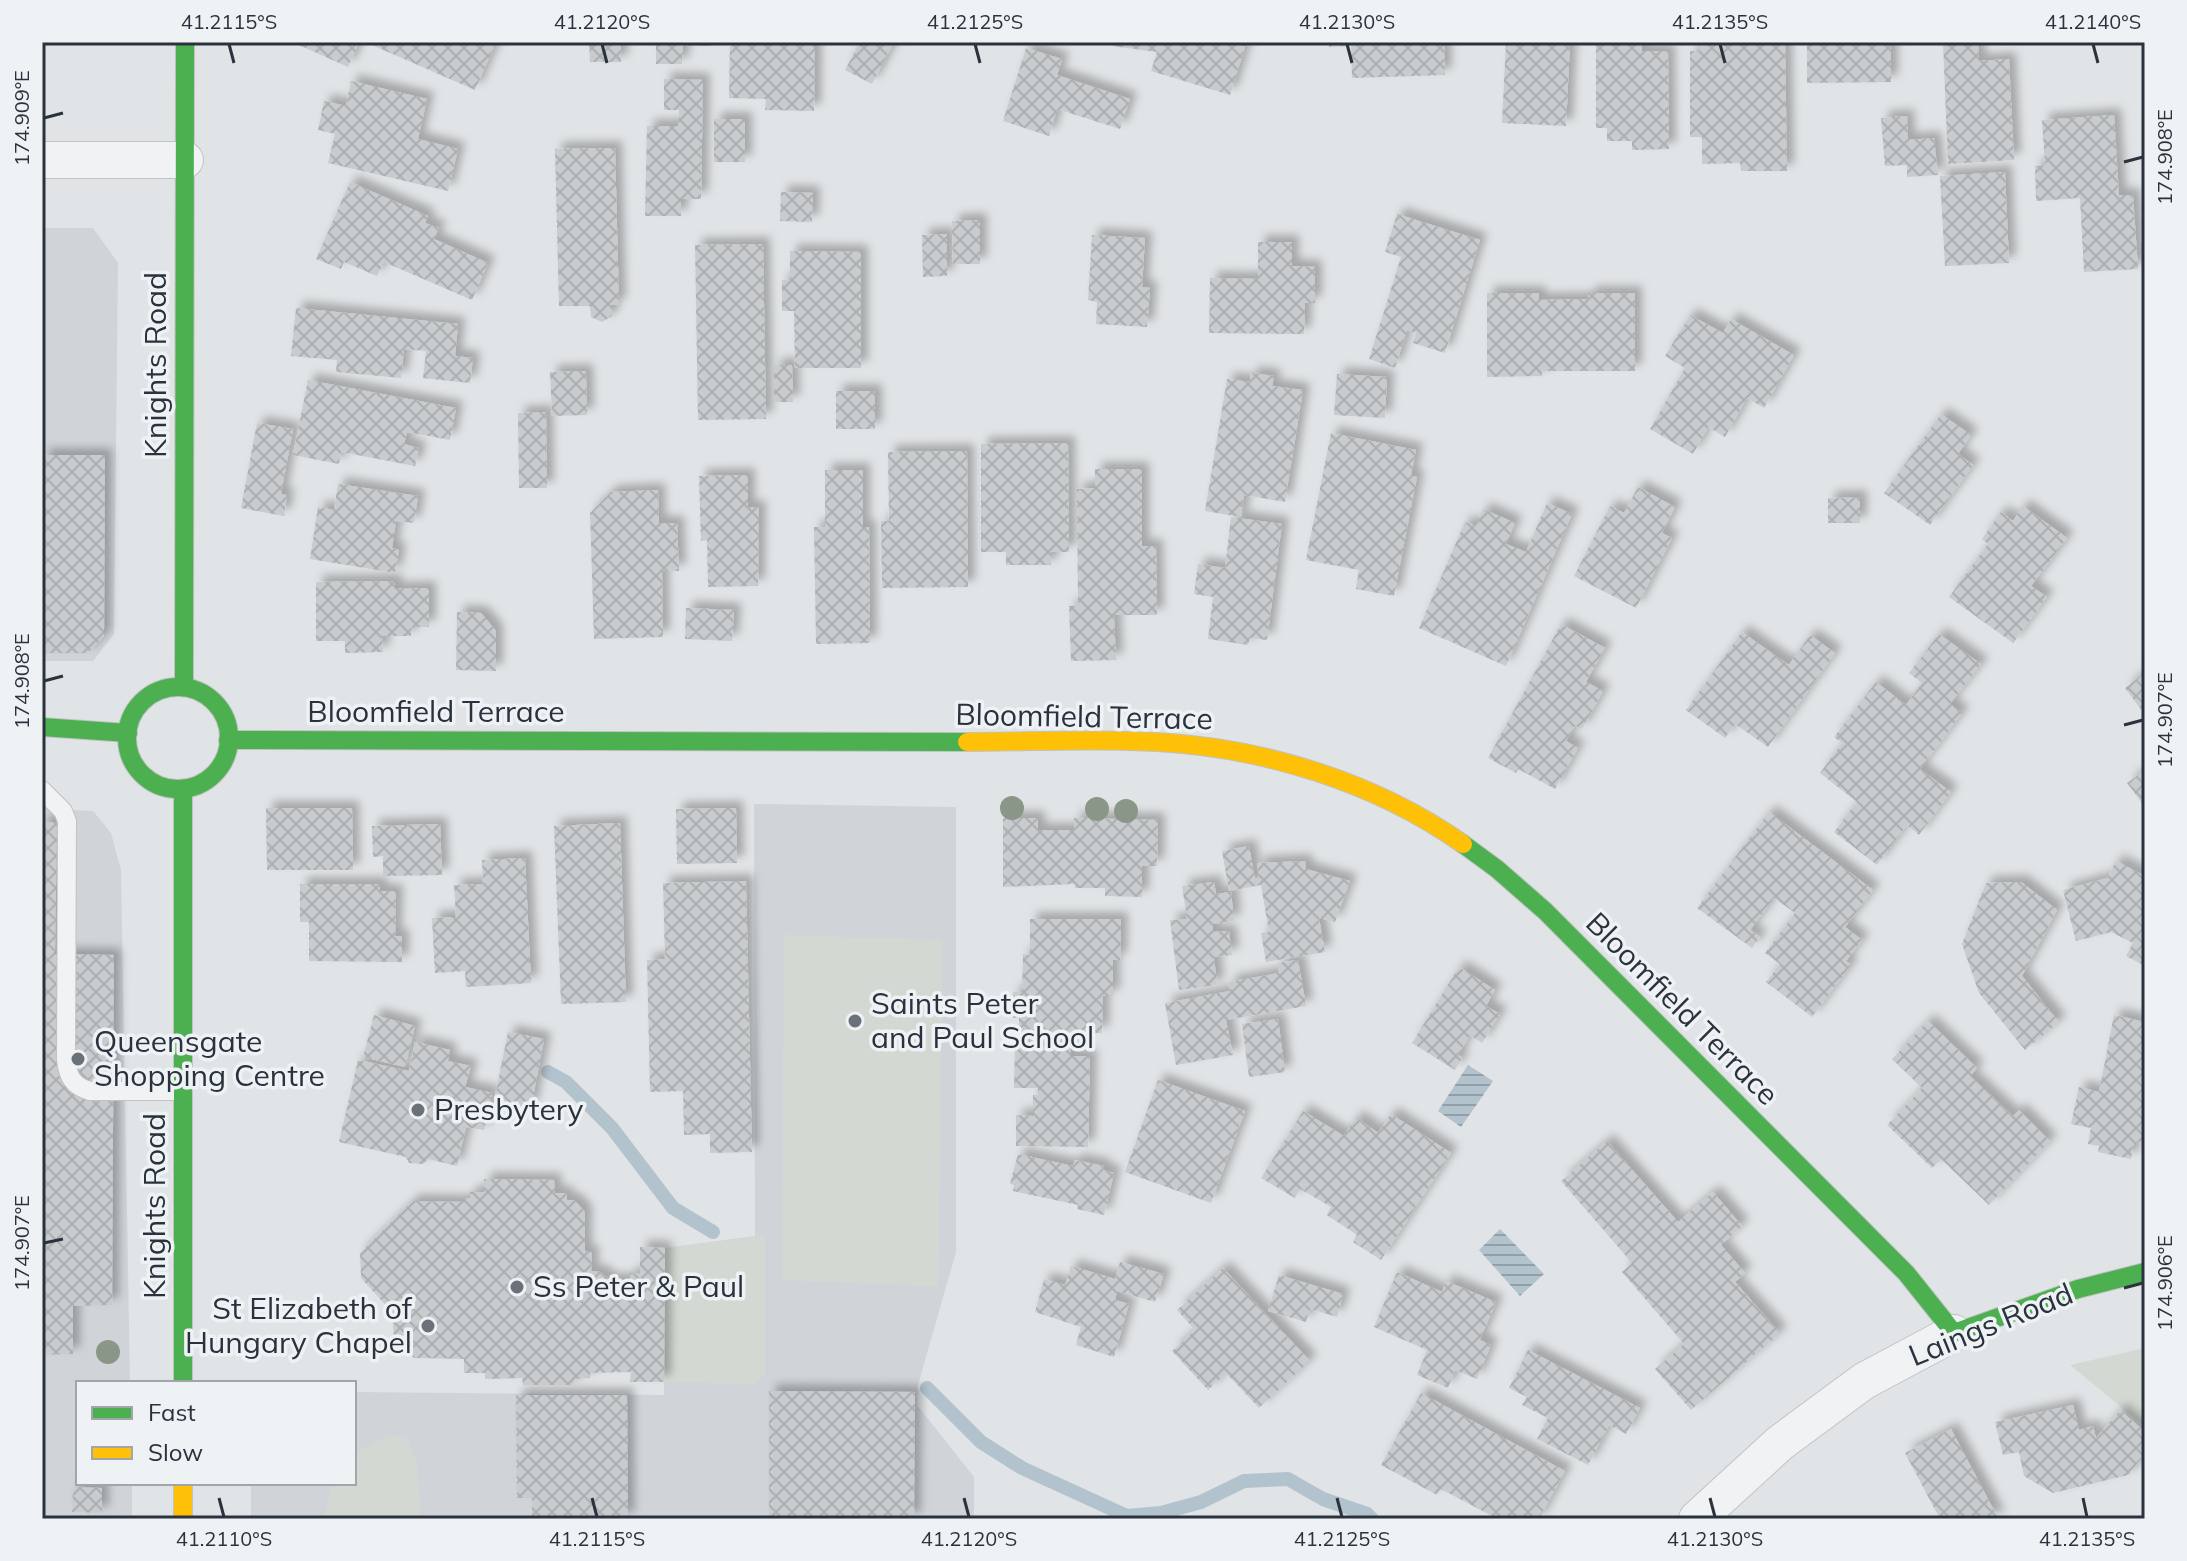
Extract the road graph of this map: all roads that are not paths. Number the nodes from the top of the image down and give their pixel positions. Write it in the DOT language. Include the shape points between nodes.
graph roads {
  1 [pos="185,42"];
  2 [pos="42,160"];
  3 [pos="185,160"];
  4 [pos="184,687"];
  5 [pos="42,727"];
  6 [pos="128,733"];
  7 [pos="228,740"];
  8 [pos="42,790"];
  9 [pos="183,790"];
  10 [pos="183,1091"];
  11 [pos="2145,1272"];
  12 [pos="1954,1333"];
  13 [pos="183,1381"];
  14 [pos="183,1485"];
  15 [pos="183,1519"];
  16 [pos="1697,1519"];
  1 -- 3 [label="street, Knights Road"];
  2 -- 3 [label="street"];
  3 -- 4 [label="street, Knights Road"];
  4 -- 6 [label="street" via="148,696 135,710"];
  4 -- 7 [label="street" via="211,700 227,725"];
  5 -- 6 [label="street"];
  6 -- 9 [label="street" via="133,765 164,788"];
  7 -- 9 [label="street" via="226,755 210,778"];
  7 -- 12 [label="street, Bloomfield Terrace" via="1156,742 1223,748 1336,778 1423,819 1490,863 1545,911 1906,1273"];
  8 -- 10 [label="lane" via="67,821 70,1079 90,1091"];
  9 -- 10 [label="street, Knights Road"];
  10 -- 13 [label="street, Knights Road"];
  11 -- 12 [label="street, Laings Road" via="2078,1289"];
  12 -- 16 [label="street, Laings Road" via="1864,1381 1780,1443"];
  14 -- 15 [label="street"];
}
